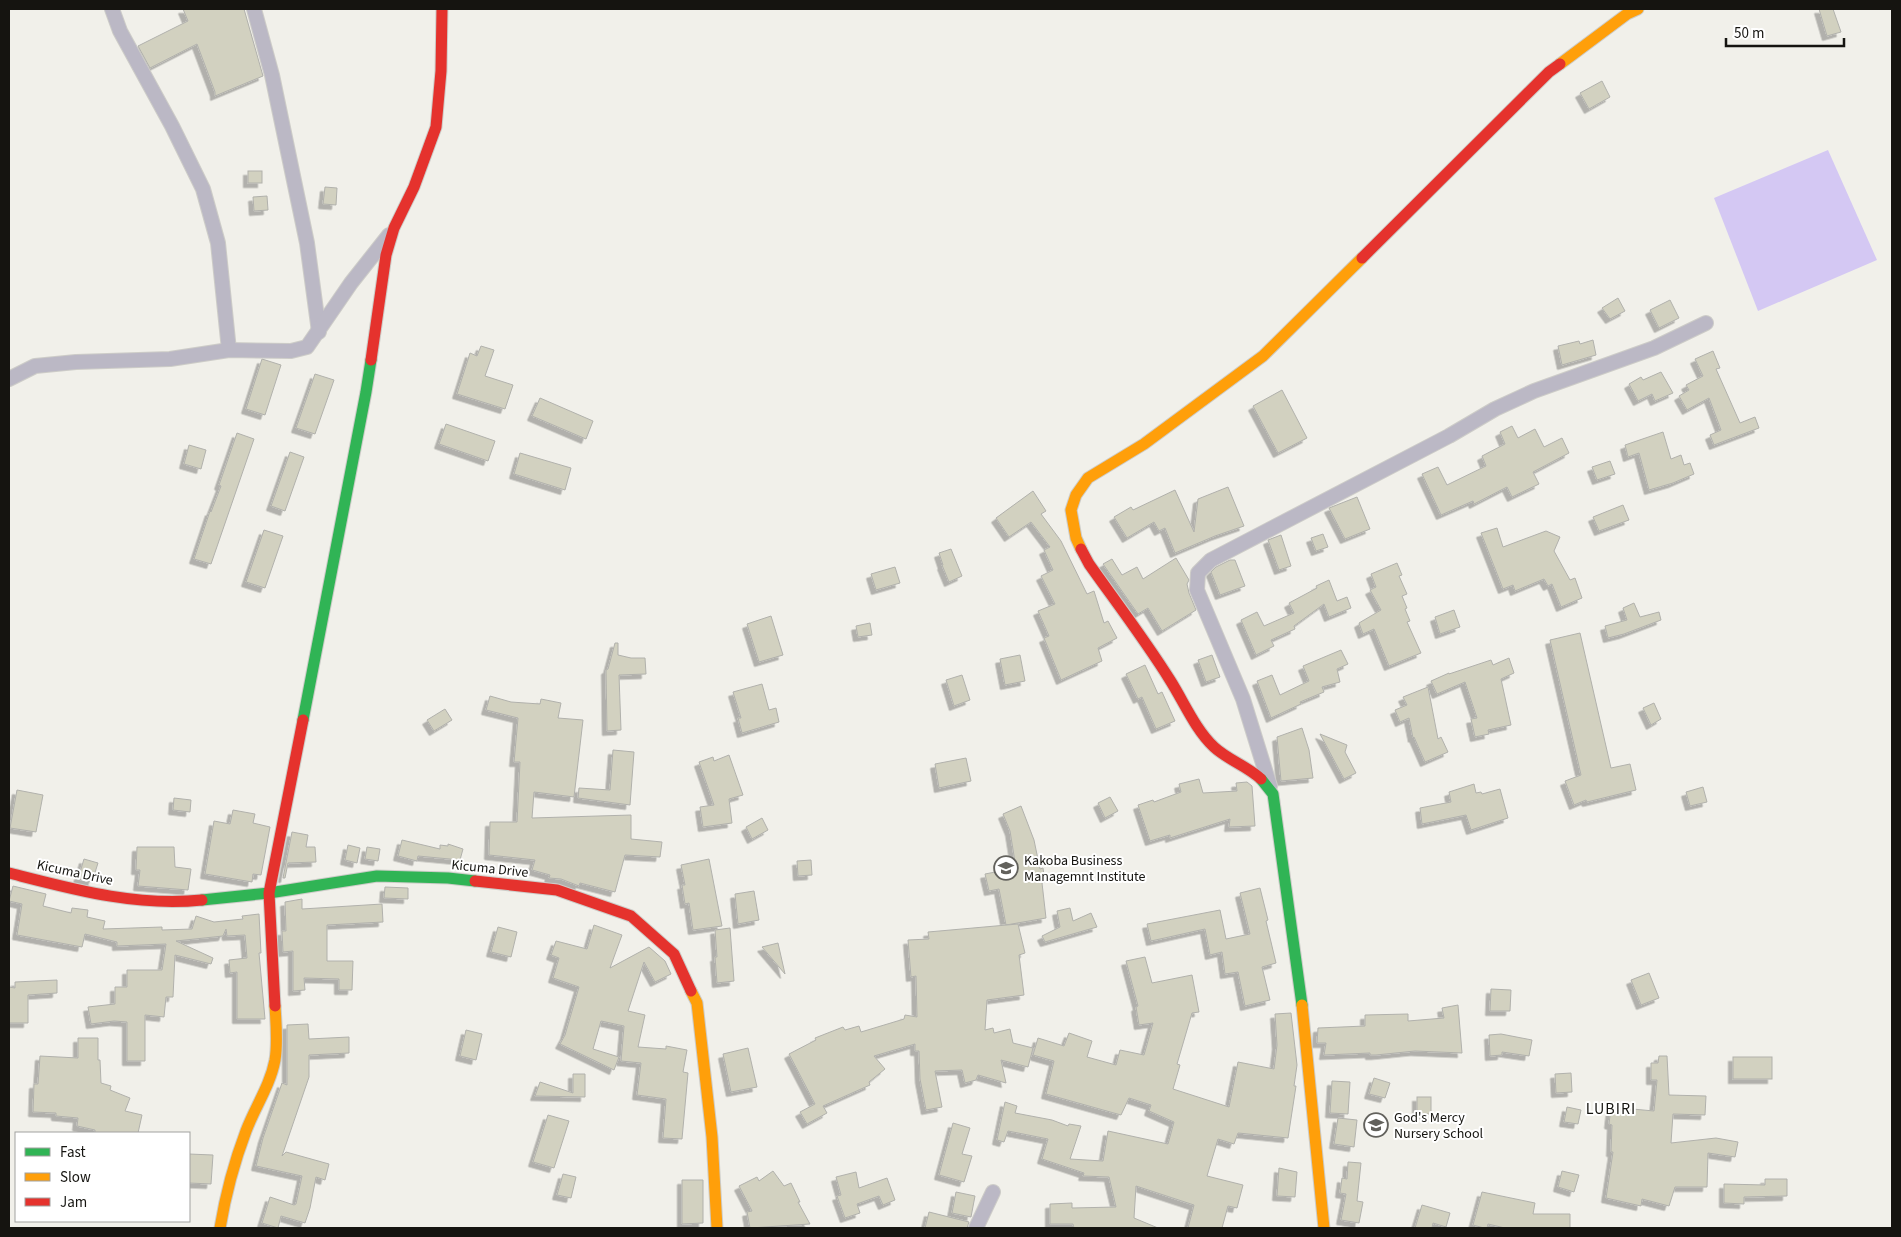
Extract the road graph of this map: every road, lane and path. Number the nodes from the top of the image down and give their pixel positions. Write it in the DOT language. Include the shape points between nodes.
graph roads {
  1 [pos="112,9"];
  2 [pos="254,9"];
  3 [pos="442,9"];
  4 [pos="1638,9"];
  5 [pos="394,228"];
  6 [pos="1706,323"];
  7 [pos="319,332"];
  8 [pos="229,350"];
  9 [pos="9,380"];
  10 [pos="1273,794"];
  11 [pos="9,873"];
  12 [pos="269,893"];
  13 [pos="994,1192"];
  14 [pos="220,1228"];
  15 [pos="717,1228"];
  16 [pos="976,1228"];
  17 [pos="1324,1228"];
  1 -- 8 [label="street" via="120,31 203,189 218,243"];
  2 -- 7 [label="street" via="272,75 307,243"];
  3 -- 5 [label="street" via="436,127 414,188"];
  4 -- 10 [label="street" via="1549,72 1263,356 1144,444 1088,478 1076,495 1071,510 1076,538 1089,564 1213,746 1260,778"];
  5 -- 7 [label="street" via="351,283"];
  5 -- 12 [label="street" via="386,255 366,392"];
  6 -- 10 [label="street" via="1654,348 1534,390 1495,408 1449,436 1211,560 1198,573 1196,590 1243,699"];
  7 -- 8 [label="street" via="307,347 292,351"];
  8 -- 9 [label="street" via="170,358 36,366"];
  10 -- 17 [label="street" via="1303,1015"];
  11 -- 12 [label="street, Kicuma Drive" via="98,895 181,902"];
  12 -- 14 [label="street" via="277,1042 275,1060 269,1083 246,1130"];
  12 -- 15 [label="street, Kicuma Drive" via="377,876 448,878 557,890 631,916 674,954 697,1003 712,1137"];
  13 -- 16 [label="street"];
}
